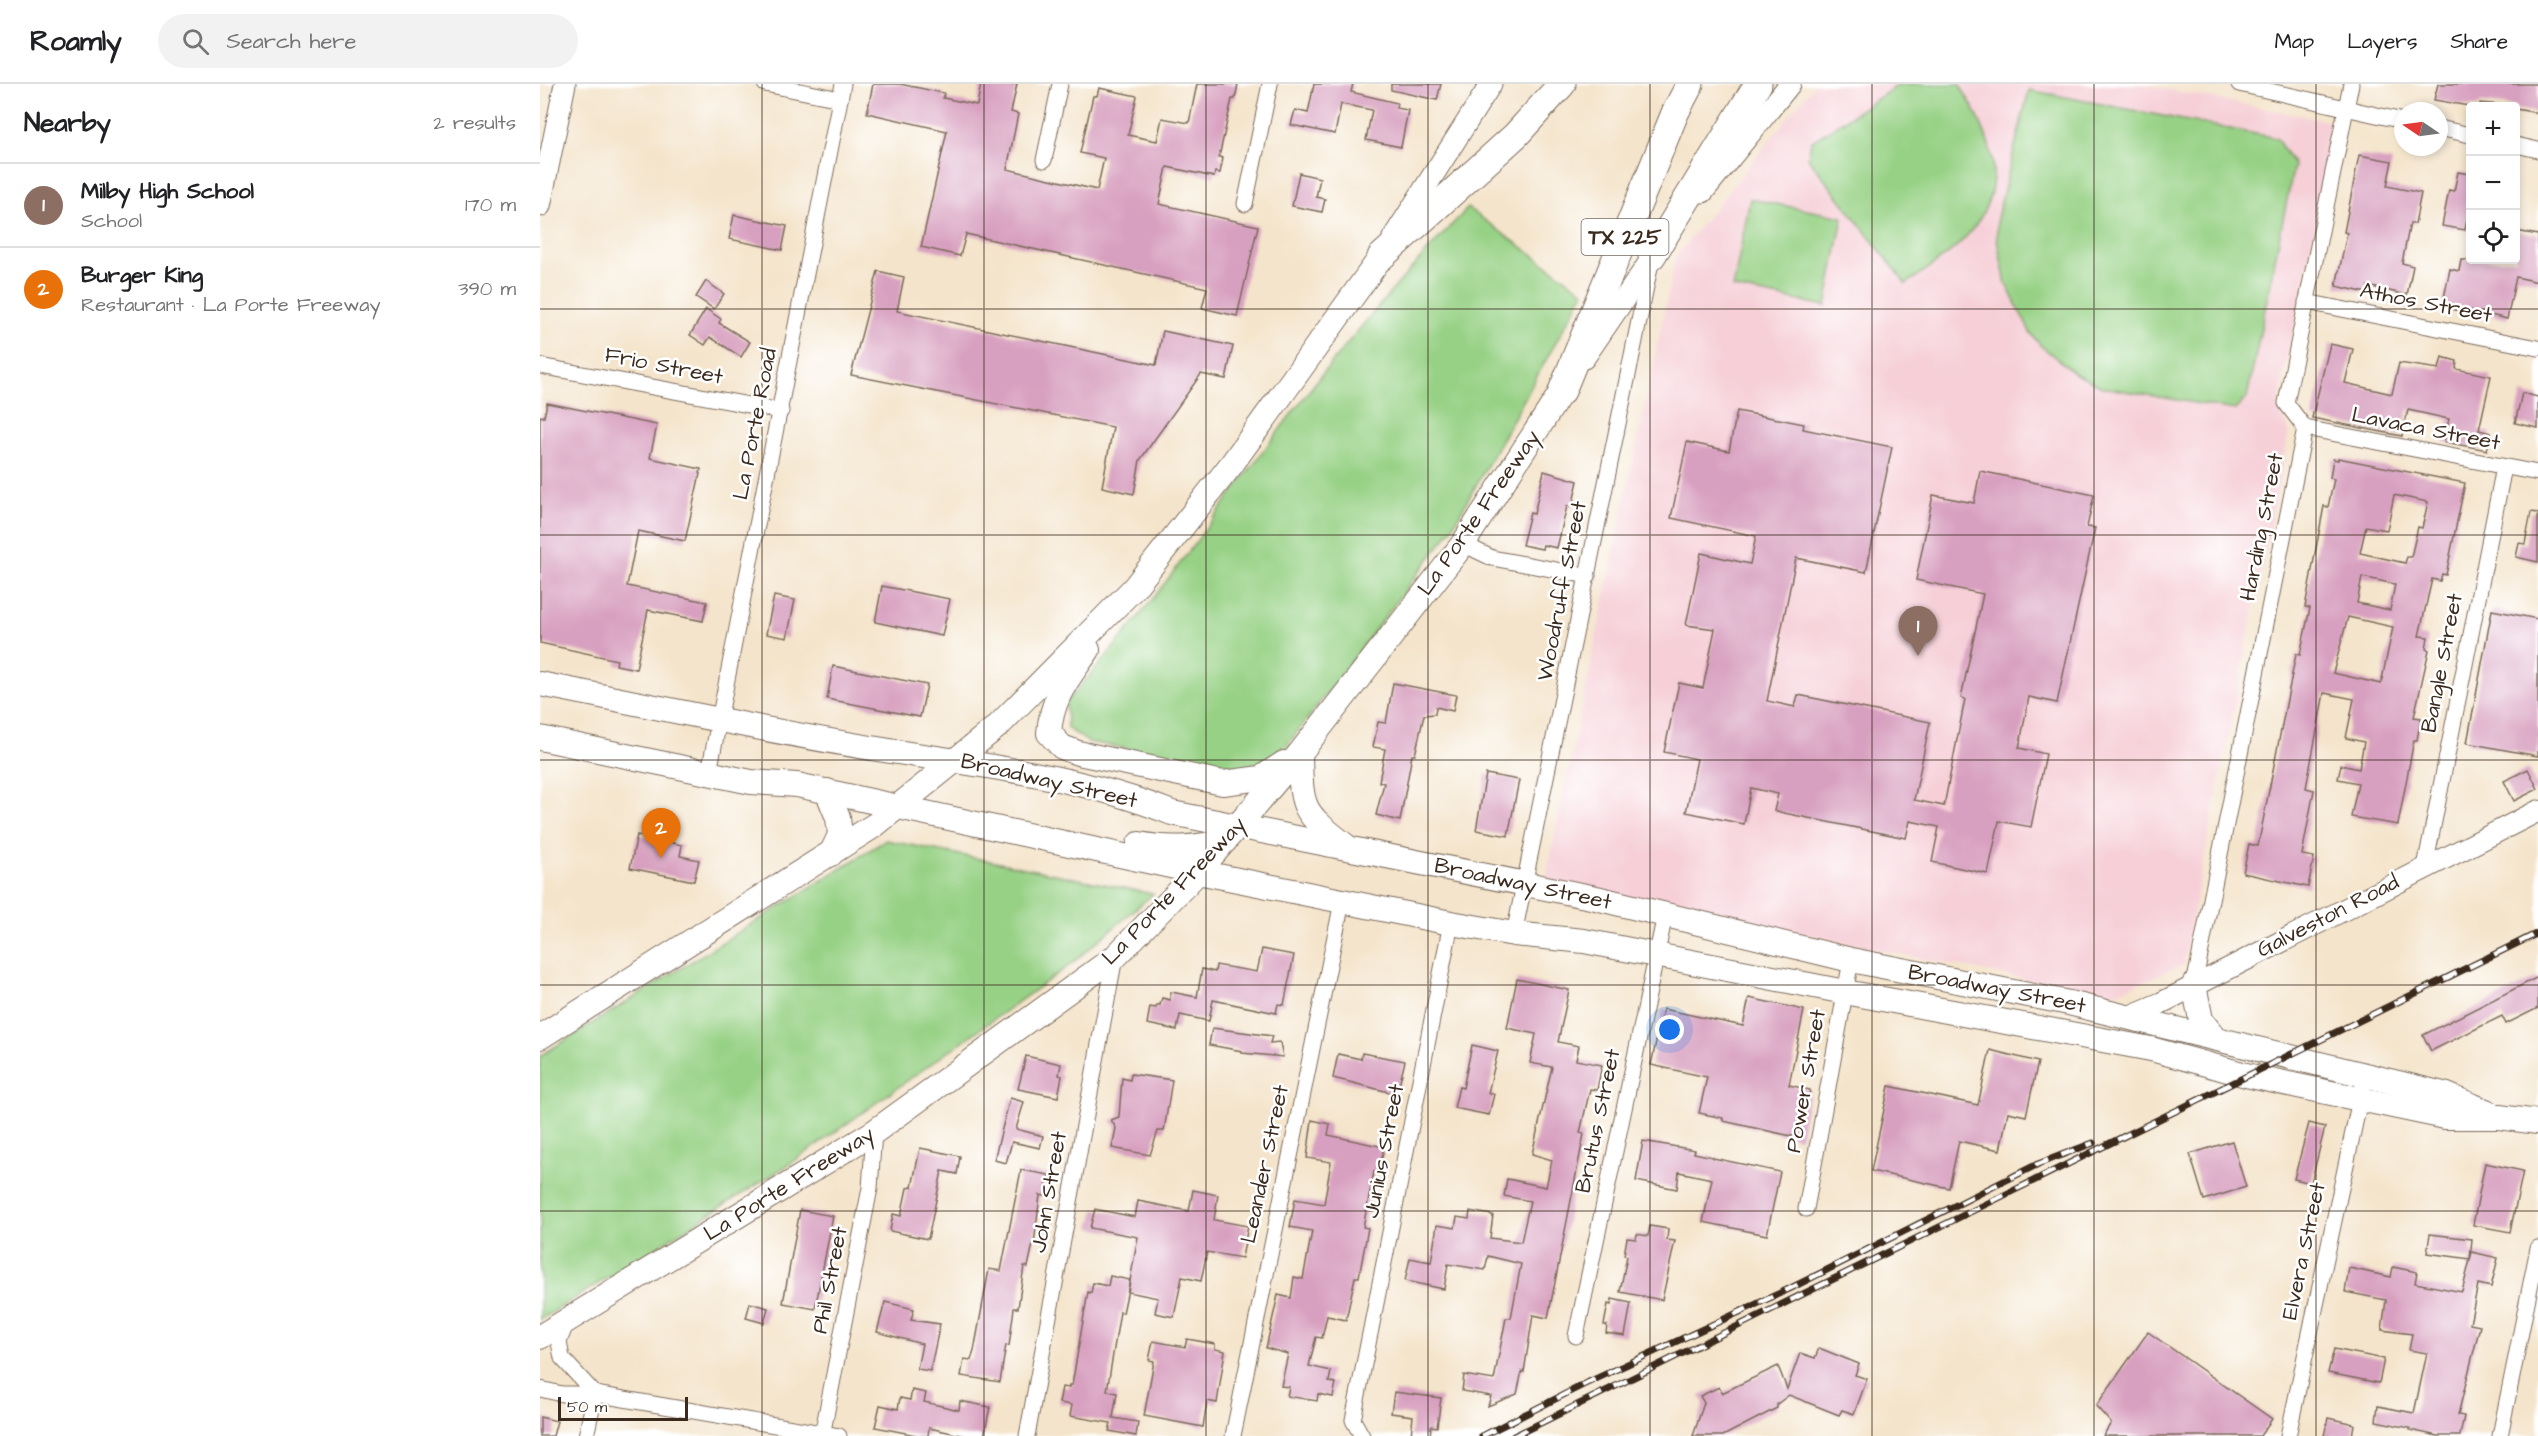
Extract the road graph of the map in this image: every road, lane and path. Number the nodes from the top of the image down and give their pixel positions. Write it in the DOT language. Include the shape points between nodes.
graph roads {
  1 [pos="565,84"];
  2 [pos="765,84"];
  3 [pos="1060,84"];
  4 [pos="1270,84"];
  5 [pos="1481,84"];
  6 [pos="1491,84"];
  7 [pos="1562,84"];
  8 [pos="1690,84"];
  9 [pos="1758,84"];
  10 [pos="1790,84"];
  11 [pos="2238,84"];
  12 [pos="2351,84"];
  13 [pos="842,91"];
  14 [pos="1476,106"];
  15 [pos="2346,108"];
  16 [pos="2394,119"];
  17 [pos="2448,130"];
  18 [pos="2466,134"];
  19 [pos="2520,146"];
  20 [pos="2538,150"];
  21 [pos="1044,160"];
  22 [pos="1245,204"];
  23 [pos="540,206"];
  24 [pos="1652,256"];
  25 [pos="1381,257"];
  26 [pos="2306,302"];
  27 [pos="2538,348"];
  28 [pos="540,366"];
  29 [pos="1562,391"];
  30 [pos="781,411"];
  31 [pos="2305,428"];
  32 [pos="2504,467"];
  33 [pos="2538,473"];
  34 [pos="1462,544"];
  35 [pos="1588,576"];
  36 [pos="1134,588"];
  37 [pos="540,684"];
  38 [pos="719,719"];
  39 [pos="540,738"];
  40 [pos="1300,753"];
  41 [pos="956,759"];
  42 [pos="709,772"];
  43 [pos="919,789"];
  44 [pos="827,791"];
  45 [pos="897,807"];
  46 [pos="2538,811"];
  47 [pos="1172,813"];
  48 [pos="988,827"];
  49 [pos="1232,833"];
  50 [pos="1350,849"];
  51 [pos="831,854"];
  52 [pos="2425,867"];
  53 [pos="1197,872"];
  54 [pos="1526,883"];
  55 [pos="1342,902"];
  56 [pos="1665,915"];
  57 [pos="1451,923"];
  58 [pos="1514,934"];
  59 [pos="1656,955"];
  60 [pos="1115,957"];
  61 [pos="1851,960"];
  62 [pos="2194,985"];
  63 [pos="1845,992"];
  64 [pos="2159,1013"];
  65 [pos="540,1037"];
  66 [pos="2214,1037"];
  67 [pos="2151,1049"];
  68 [pos="2361,1087"];
  69 [pos="2538,1122"];
  70 [pos="874,1132"];
  71 [pos="1806,1209"];
  72 [pos="2538,1248"];
  73 [pos="567,1321"];
  74 [pos="1576,1336"];
  75 [pos="540,1337"];
  76 [pos="540,1389"];
  77 [pos="595,1394"];
  78 [pos="823,1434"];
  79 [pos="586,1436"];
  80 [pos="838,1436"];
  81 [pos="1027,1436"];
  82 [pos="1233,1436"];
  83 [pos="1362,1436"];
  84 [pos="2288,1436"];
  85 [pos="2500,1436"];
  1 -- 23 [label="main road"];
  2 -- 13 [label="street"];
  3 -- 21 [label="street"];
  4 -- 22 [label="street"];
  5 -- 14 [label="street"];
  6 -- 14 [label="main road"];
  7 -- 25 [label="highway" via="1516,135"];
  8 -- 29 [label="highway, TX 225"];
  9 -- 24 [label="highway"];
  10 -- 24 [label="main road"];
  11 -- 15 [label="street"];
  12 -- 15 [label="street, Harding Street"];
  13 -- 30 [label="street, La Porte Road"];
  14 -- 25 [label="main road"];
  15 -- 16 [label="street"];
  15 -- 26 [label="street, Harding Street"];
  17 -- 18 [label="street"];
  19 -- 20 [label="street"];
  24 -- 29 [label="main road"];
  24 -- 35 [label="street, Woodruff Street"];
  25 -- 36 [label="main road" via="1231,465"];
  26 -- 27 [label="street, Athos Street"];
  26 -- 31 [label="street, Harding Street" via="2286,403"];
  28 -- 30 [label="street, Frio Street"];
  29 -- 34 [label="main road, La Porte Freeway"];
  30 -- 38 [label="street, La Porte Road"];
  31 -- 32 [label="street, Lavaca Street"];
  31 -- 62 [label="street, Harding Street"];
  32 -- 33 [label="street, Lavaca Street"];
  32 -- 52 [label="street, Bangle Street"];
  34 -- 35 [label="street" via="1492,558"];
  34 -- 40 [label="main road, La Porte Freeway"];
  35 -- 54 [label="street, Woodruff Street"];
  36 -- 40 [label="main road" via="1055,699 1049,733 1062,747 1223,783 1261,778"];
  36 -- 41 [label="main road" via="999,725"];
  37 -- 38 [label="main road, Broadway Street"];
  38 -- 41 [label="main road, Broadway Street" via="884,750"];
  38 -- 42 [label="street, La Porte Road"];
  39 -- 42 [label="main road, Broadway Street"];
  40 -- 49 [label="main road, La Porte Freeway"];
  40 -- 50 [label="main road" via="1301,796 1306,809"];
  41 -- 43 [label="main road"];
  41 -- 47 [label="main road, Broadway Street" via="1129,796"];
  42 -- 44 [label="main road, Broadway Street" via="751,782"];
  43 -- 45 [label="main road"];
  43 -- 47 [label="main road" via="945,780 974,777 1128,809"];
  44 -- 45 [label="main road, Broadway Street"];
  44 -- 51 [label="main road" via="838,818 840,836"];
  45 -- 48 [label="main road, Broadway Street"];
  45 -- 51 [label="main road"];
  46 -- 52 [label="main road, Galveston Road"];
  47 -- 49 [label="main road, Broadway Street"];
  48 -- 49 [label="main road" via="1014,818 1161,848 1197,847"];
  48 -- 53 [label="main road, Broadway Street"];
  49 -- 50 [label="main road, Broadway Street"];
  49 -- 53 [label="main road, La Porte Freeway"];
  50 -- 54 [label="main road, Broadway Street"];
  51 -- 65 [label="main road"];
  52 -- 62 [label="main road, Galveston Road"];
  53 -- 55 [label="main road, Broadway Street"];
  53 -- 60 [label="main road, La Porte Freeway"];
  54 -- 56 [label="main road, Broadway Street"];
  54 -- 58 [label="street, Woodruff Street"];
  55 -- 57 [label="main road, Broadway Street"];
  55 -- 82 [label="street, Leander Street"];
  56 -- 59 [label="street, Brutus Street"];
  56 -- 61 [label="main road, Broadway Street"];
  57 -- 58 [label="main road, Broadway Street"];
  57 -- 83 [label="street, Junius Street" via="1353,1420"];
  58 -- 59 [label="main road, Broadway Street" via="1584,941"];
  59 -- 63 [label="main road, Broadway Street"];
  59 -- 74 [label="street, Brutus Street"];
  60 -- 70 [label="main road, La Porte Freeway"];
  60 -- 81 [label="street, John Street"];
  61 -- 63 [label="street, Power Street"];
  61 -- 64 [label="main road, Broadway Street" via="2128,1017"];
  62 -- 64 [label="main road, Galveston Road"];
  62 -- 66 [label="main road" via="2201,1020"];
  63 -- 67 [label="main road, Broadway Street"];
  63 -- 71 [label="street, Power Street"];
  64 -- 66 [label="main road, Broadway Street"];
  64 -- 67 [label="main road"];
  66 -- 68 [label="main road, Broadway Street"];
  67 -- 68 [label="main road, Broadway Street" via="2246,1075"];
  68 -- 69 [label="main road, Broadway Street" via="2445,1117"];
  68 -- 84 [label="street, Elvera Street"];
  70 -- 73 [label="main road, La Porte Freeway"];
  70 -- 78 [label="street, Phil Street" via="870,1188"];
  72 -- 85 [label="street"];
  73 -- 75 [label="main road, La Porte Freeway"];
  73 -- 77 [label="street" via="559,1342 562,1358"];
  76 -- 77 [label="street"];
  77 -- 78 [label="street"];
  77 -- 79 [label="street"];
  78 -- 80 [label="street"];
}
